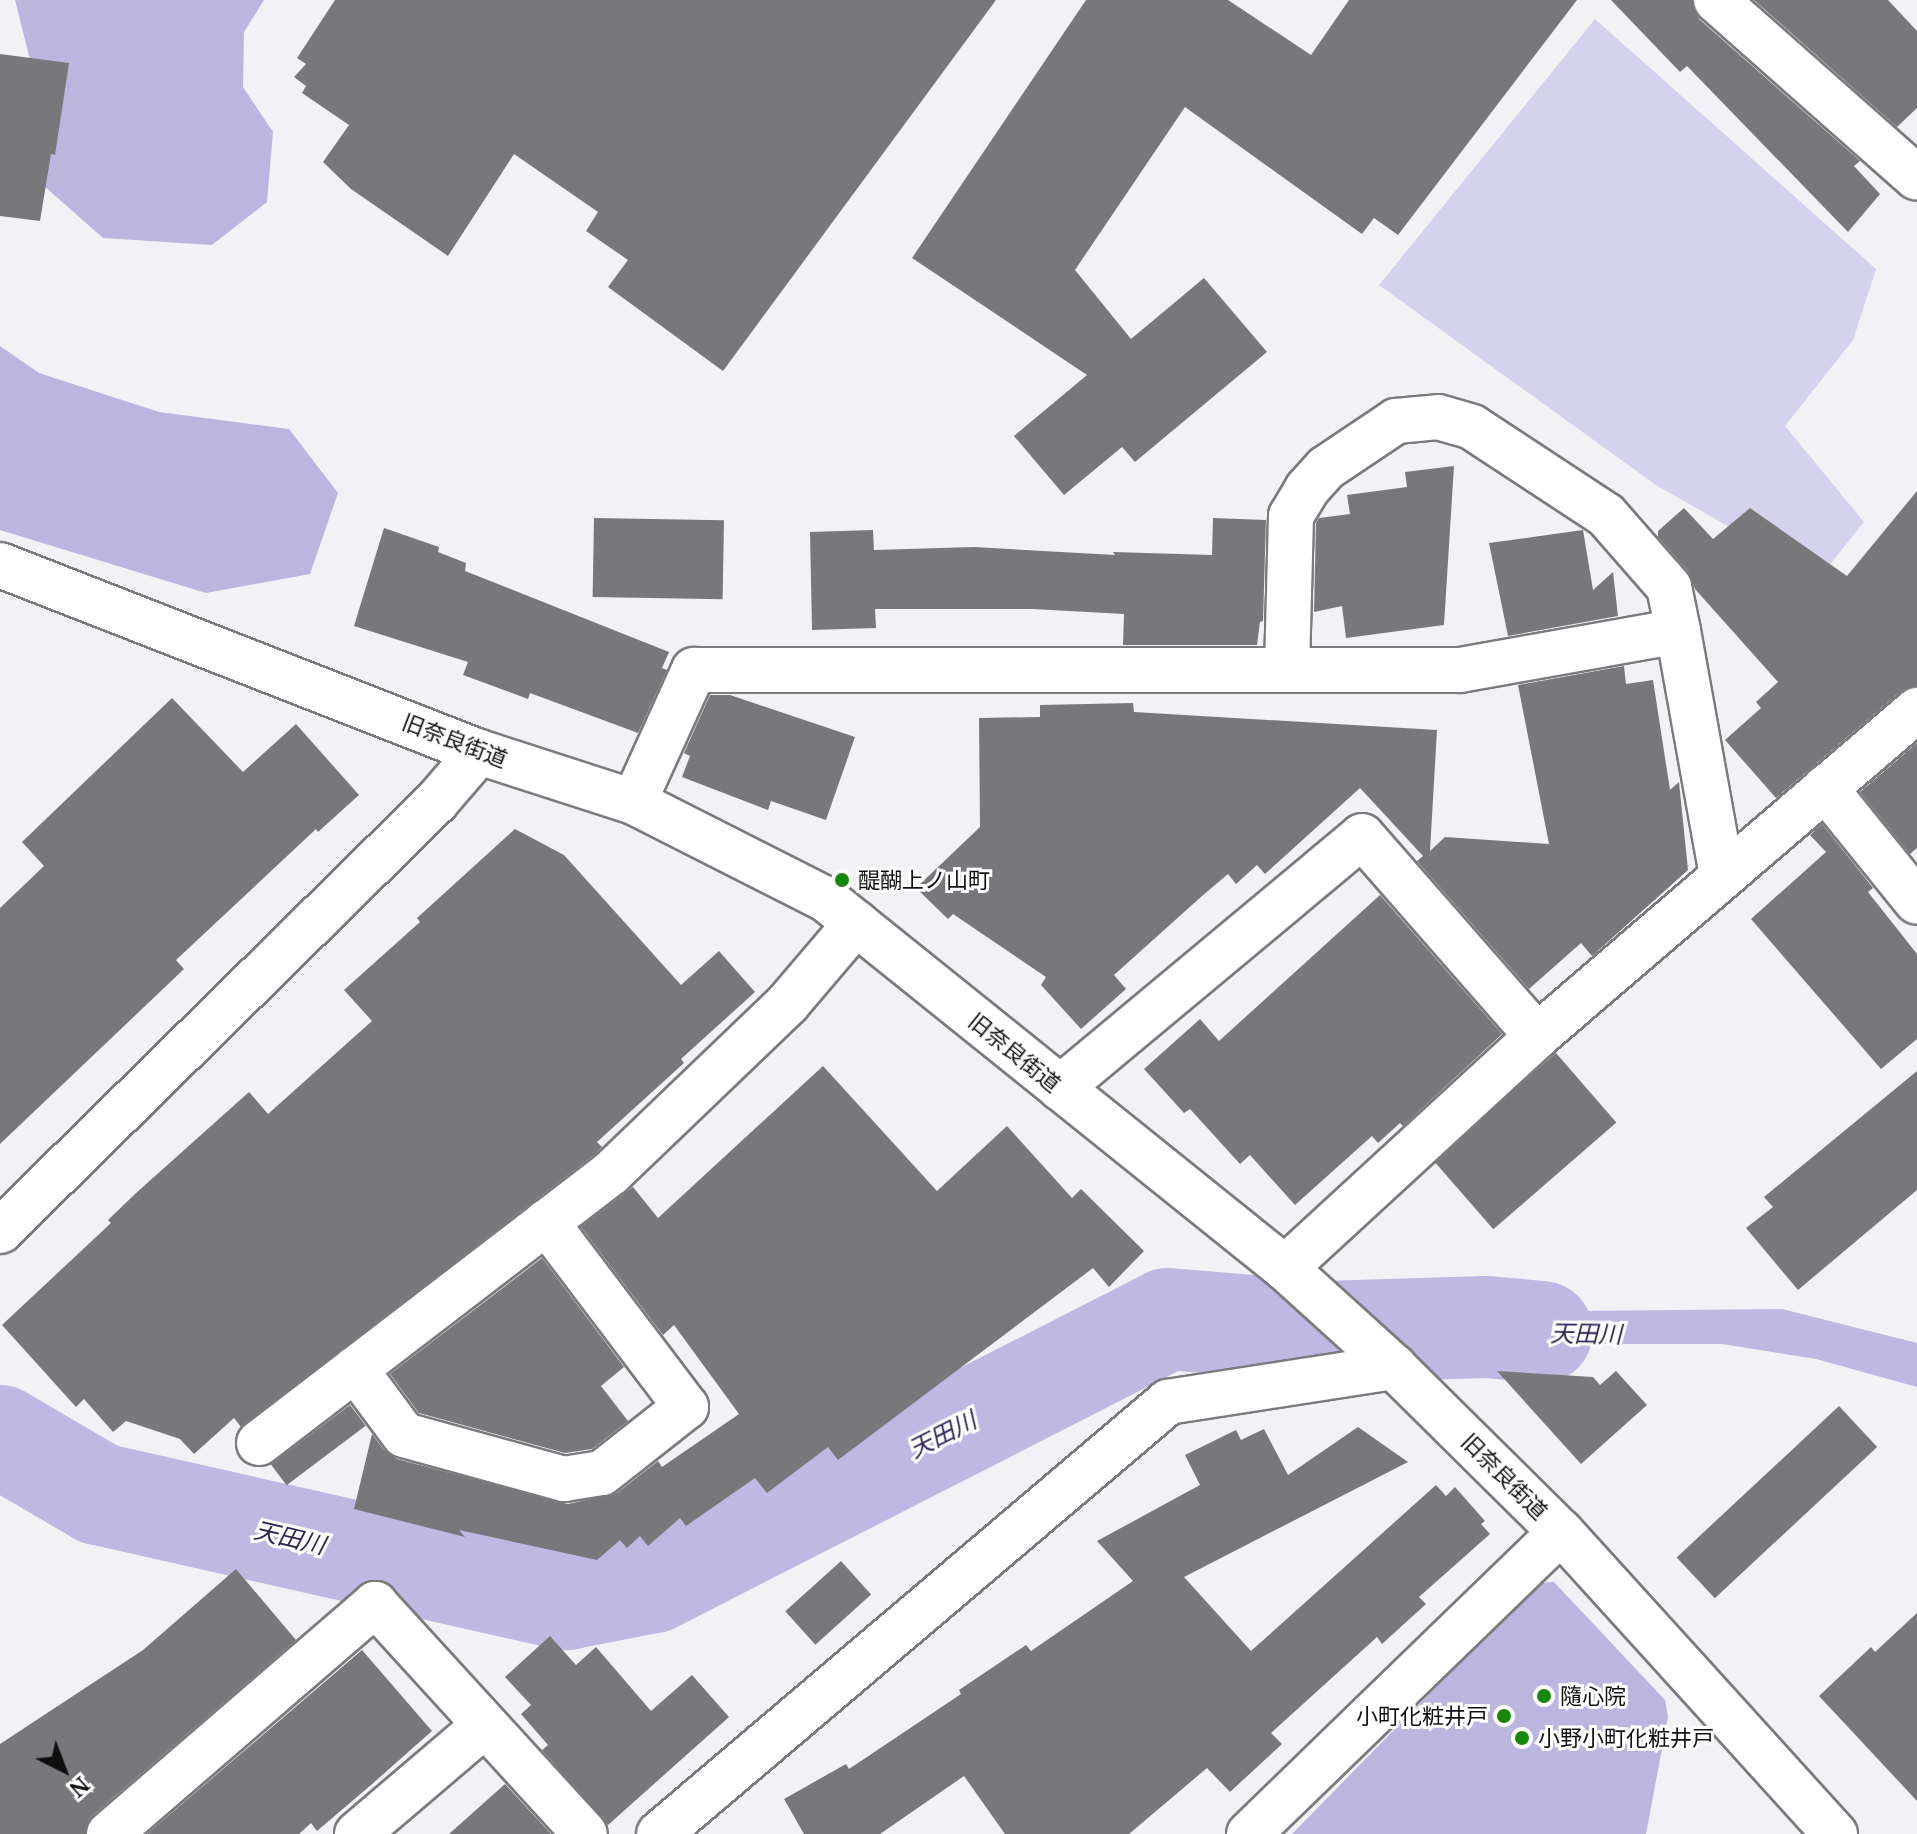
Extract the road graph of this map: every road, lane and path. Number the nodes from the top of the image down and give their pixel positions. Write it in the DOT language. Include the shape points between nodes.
graph roads {
  1 [pos="1716,0"];
  2 [pos="1917,178"];
  3 [pos="0,565"];
  4 [pos="1678,631"];
  5 [pos="1287,669"];
  6 [pos="1917,710"];
  7 [pos="479,752"];
  8 [pos="1825,788"];
  9 [pos="634,802"];
  10 [pos="1722,876"];
  11 [pos="1917,902"];
  12 [pos="856,923"];
  13 [pos="1537,1036"];
  14 [pos="1060,1088"];
  15 [pos="6,1212"];
  16 [pos="546,1222"];
  17 [pos="1285,1268"];
  18 [pos="1394,1367"];
  19 [pos="355,1369"];
  20 [pos="259,1443"];
  21 [pos="1561,1532"];
  22 [pos="485,1725"];
  23 [pos="109,1834"];
  24 [pos="357,1834"];
  25 [pos="585,1834"];
  26 [pos="659,1834"];
  27 [pos="1249,1834"];
  28 [pos="1835,1834"];
  1 -- 2 [label="street"];
  3 -- 7 [label="street, 旧奈良街道"];
  4 -- 5 [label="street" via="1460,670"];
  4 -- 5 [label="street" via="1669,587 1606,515 1472,427 1424,418 1396,421 1361,441 1326,468 1291,516"];
  4 -- 10 [label="street"];
  5 -- 9 [label="street" via="694,670"];
  6 -- 8 [label="street"];
  7 -- 9 [label="street, 旧奈良街道"];
  7 -- 15 [label="street" via="436,802"];
  8 -- 10 [label="street"];
  8 -- 11 [label="street"];
  9 -- 12 [label="street, 旧奈良街道" via="827,900"];
  10 -- 13 [label="street"];
  12 -- 14 [label="street, 旧奈良街道"];
  12 -- 16 [label="street" via="788,1003 611,1173"];
  13 -- 14 [label="street" via="1362,836"];
  13 -- 17 [label="street"];
  14 -- 17 [label="street, 旧奈良街道"];
  16 -- 19 [label="street"];
  16 -- 19 [label="street" via="686,1407 614,1464 602,1473 564,1479 404,1435"];
  17 -- 18 [label="street, 旧奈良街道"];
  18 -- 21 [label="street, 旧奈良街道"];
  18 -- 26 [label="street" via="1168,1402"];
  19 -- 20 [label="street"];
  21 -- 27 [label="street"];
  21 -- 28 [label="street, 旧奈良街道"];
  22 -- 23 [label="street" via="375,1604"];
  22 -- 24 [label="street"];
  22 -- 25 [label="street"];
}
